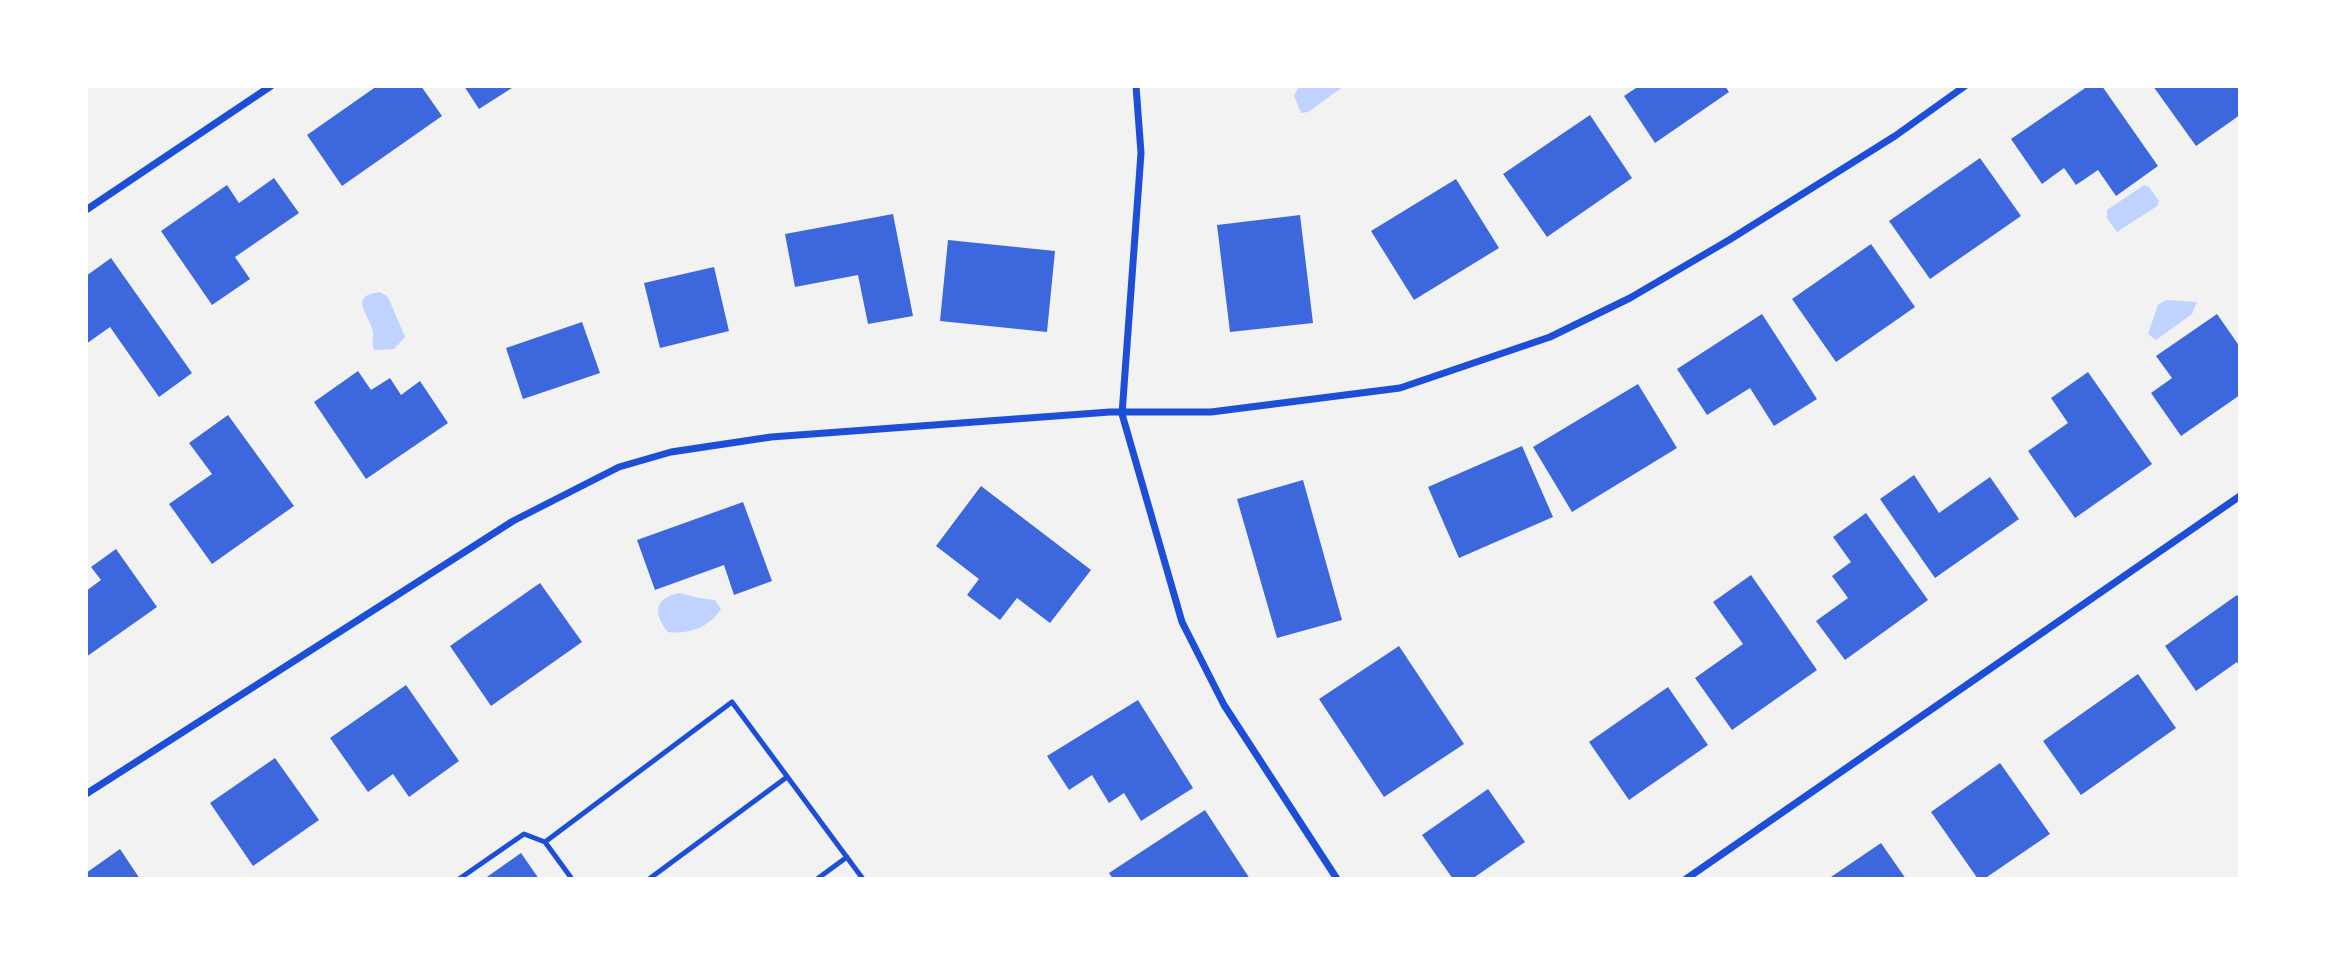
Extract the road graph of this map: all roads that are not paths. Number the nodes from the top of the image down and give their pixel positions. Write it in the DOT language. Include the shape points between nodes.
graph roads {
  1 [pos="271,86"];
  2 [pos="1136,86"];
  3 [pos="1965,86"];
  4 [pos="86,210"];
  5 [pos="1122,414"];
  6 [pos="2240,496"];
  7 [pos="787,777"];
  8 [pos="86,794"];
  9 [pos="545,842"];
  10 [pos="847,857"];
  11 [pos="459,879"];
  12 [pos="572,879"];
  13 [pos="649,879"];
  14 [pos="817,879"];
  15 [pos="863,879"];
  16 [pos="1337,879"];
  17 [pos="1686,879"];
  1 -- 4 [label="street"];
  2 -- 5 [label="street" via="1141,153"];
  3 -- 5 [label="street" via="1895,136 1729,240 1630,298 1550,337 1400,388 1211,412"];
  5 -- 8 [label="street" via="771,437 671,452 619,467 513,522"];
  5 -- 16 [label="street" via="1182,622 1224,705"];
  6 -- 17 [label="street"];
  7 -- 9 [label="lane" via="732,702"];
  7 -- 10 [label="lane"];
  7 -- 13 [label="lane"];
  9 -- 11 [label="lane" via="524,834"];
  9 -- 12 [label="lane"];
  10 -- 14 [label="lane"];
  10 -- 15 [label="lane"];
}
